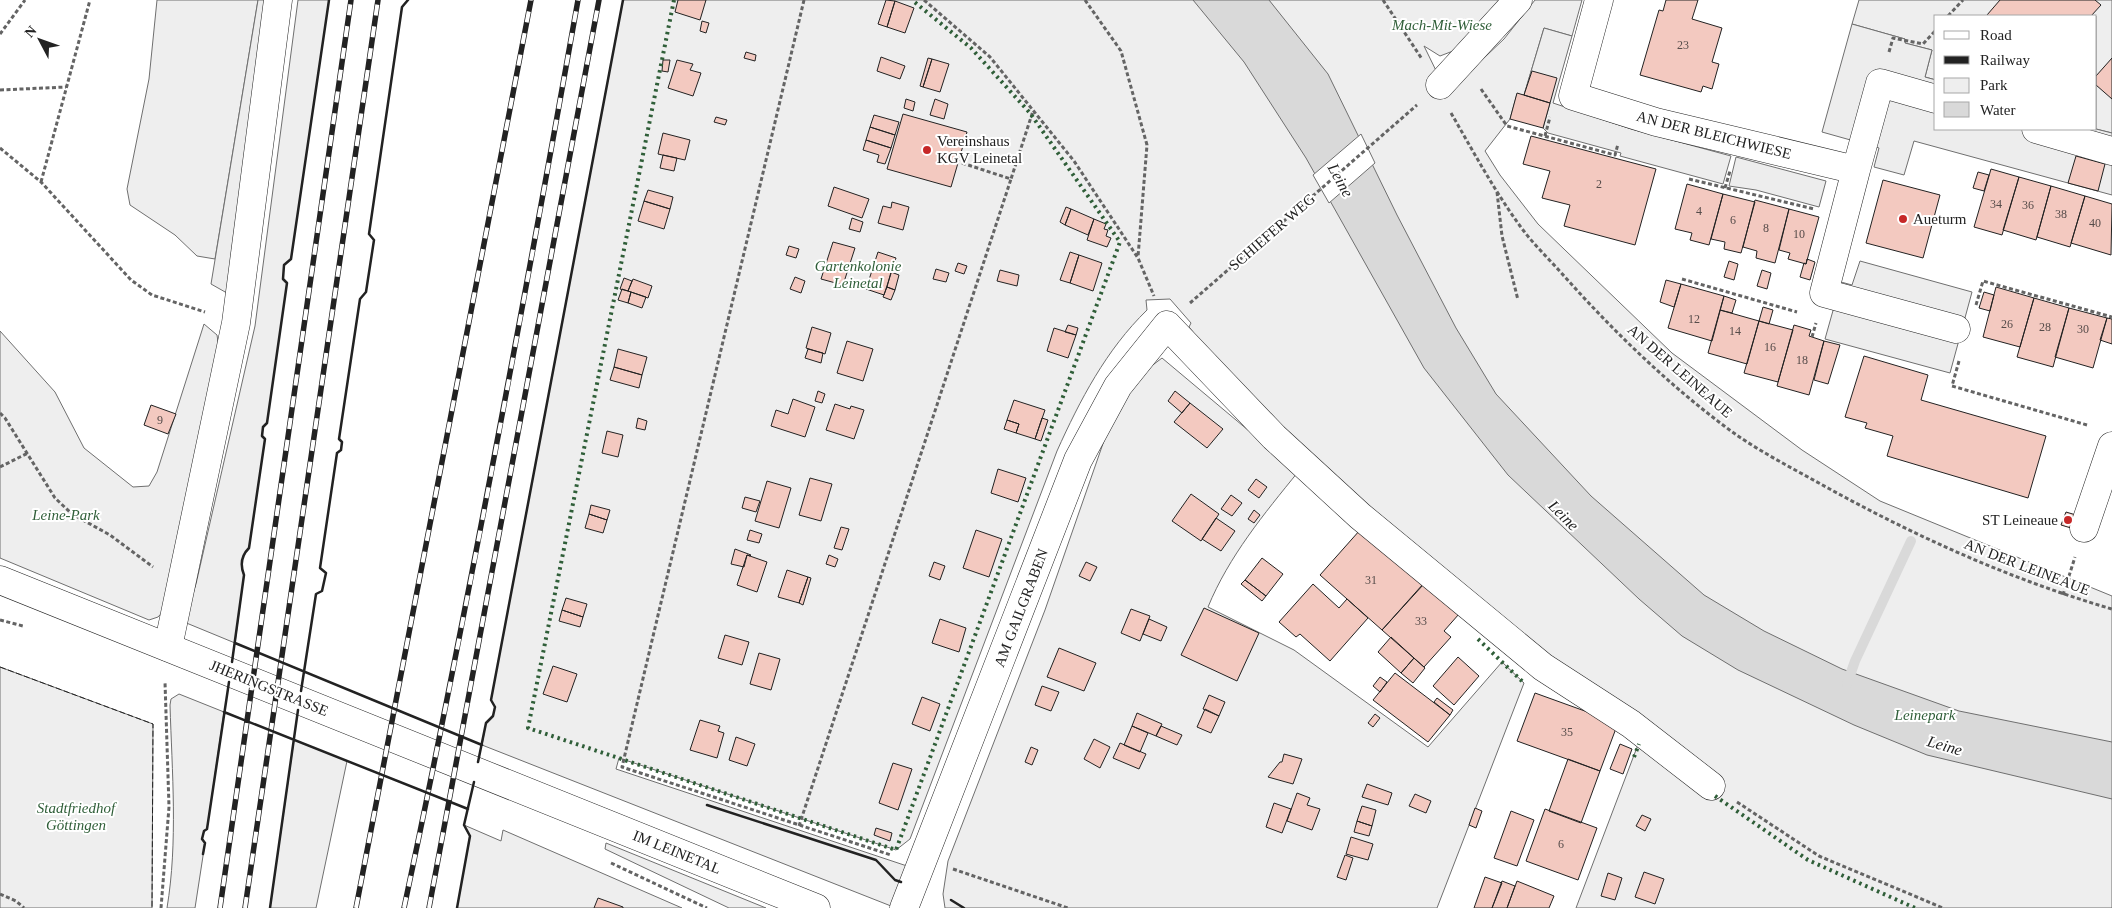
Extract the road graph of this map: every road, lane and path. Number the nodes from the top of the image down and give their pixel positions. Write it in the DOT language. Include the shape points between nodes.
graph roads {
  1 [pos="25,0"];
  2 [pos="90,0"];
  3 [pos="278,0"];
  4 [pos="804,0"];
  5 [pos="924,0"];
  6 [pos="1085,0"];
  7 [pos="1383,0"];
  8 [pos="1518,0"];
  9 [pos="1599,0"];
  10 [pos="1963,0"];
  11 [pos="1949,15"];
  12 [pos="1934,32"];
  13 [pos="0,34"];
  14 [pos="1462,62"];
  15 [pos="1880,83"];
  16 [pos="66,87"];
  17 [pos="0,90"];
  18 [pos="1432,92"];
  19 [pos="1934,99"];
  20 [pos="1033,111"];
  21 [pos="2039,130"];
  22 [pos="0,148"];
  23 [pos="1616,151"];
  24 [pos="2112,151"];
  25 [pos="962,163"];
  26 [pos="1856,170"];
  27 [pos="1728,178"];
  28 [pos="1011,179"];
  29 [pos="1689,179"];
  30 [pos="41,182"];
  31 [pos="1725,188"];
  32 [pos="1497,192"];
  33 [pos="1844,217"];
  34 [pos="1138,258"];
  35 [pos="1682,279"];
  36 [pos="1518,300"];
  37 [pos="1188,305"];
  38 [pos="1976,306"];
  39 [pos="1799,312"];
  40 [pos="2112,317"];
  41 [pos="236,323"];
  42 [pos="1167,325"];
  43 [pos="1956,329"];
  44 [pos="1960,359"];
  45 [pos="0,413"];
  46 [pos="2093,427"];
  47 [pos="2112,446"];
  48 [pos="28,452"];
  49 [pos="0,467"];
  50 [pos="2084,528"];
  51 [pos="181,579"];
  52 [pos="0,580"];
  53 [pos="2063,595"];
  54 [pos="2112,609"];
  55 [pos="168,648"];
  56 [pos="165,676"];
  57 [pos="1711,786"];
  58 [pos="538,796"];
  59 [pos="800,826"];
  60 [pos="924,859"];
  61 [pos="610,862"];
  62 [pos="950,868"];
  63 [pos="0,894"];
  64 [pos="24,908"];
  65 [pos="161,908"];
  66 [pos="707,908"];
  67 [pos="816,908"];
  68 [pos="904,908"];
  69 [pos="1068,908"];
  70 [pos="1943,908"];
  1 -- 13 [label="path"];
  2 -- 16 [label="path"];
  3 -- 41 [label="street"];
  4 -- 59 [label="path" via="622,767"];
  5 -- 20 [label="path" via="990,57"];
  6 -- 34 [label="path" via="1121,51 1147,145"];
  7 -- 18 [label="path, AN DER LEINEAUE"];
  8 -- 14 [label="street"];
  9 -- 26 [label="street, AN DER BLEICHWIESE" via="1573,96 1656,122"];
  10 -- 11 [label="path"];
  12 -- 15 [label="path" via="1923,44 1893,38"];
  14 -- 18 [label="street"];
  14 -- 23 [label="path" via="1506,126 1616,154"];
  15 -- 19 [label="street"];
  15 -- 26 [label="street"];
  16 -- 17 [label="path"];
  16 -- 30 [label="path"];
  18 -- 32 [label="path, AN DER LEINEAUE" via="1446,103"];
  18 -- 37 [label="path, SCHIEFER WEG"];
  20 -- 28 [label="path"];
  20 -- 34 [label="path" via="1074,161"];
  21 -- 24 [label="street"];
  22 -- 30 [label="path"];
  25 -- 28 [label="path"];
  26 -- 33 [label="street"];
  27 -- 31 [label="path"];
  28 -- 59 [label="path"];
  29 -- 31 [label="path"];
  30 -- 41 [label="path" via="131,280 152,295"];
  31 -- 33 [label="path"];
  32 -- 36 [label="path" via="1502,236"];
  32 -- 53 [label="path, AN DER LEINEAUE" via="1521,227 1594,310 1667,380 1732,431 1870,512 1956,552"];
  33 -- 43 [label="street" via="1824,293"];
  34 -- 42 [label="path"];
  35 -- 39 [label="path"];
  38 -- 40 [label="path" via="1983,281"];
  41 -- 51 [label="street"];
  42 -- 57 [label="street" via="1268,430 1360,516 1543,667 1631,724"];
  42 -- 60 [label="street, AM GAILGRABEN" via="1118,386 1078,460"];
  44 -- 46 [label="path" via="1952,386"];
  45 -- 48 [label="path"];
  47 -- 50 [label="street"];
  48 -- 49 [label="path"];
  48 -- 51 [label="path" via="55,498 72,514 110,535 156,570"];
  50 -- 53 [label="path"];
  51 -- 55 [label="street"];
  52 -- 55 [label="street, JHERINGSTRASSE"];
  53 -- 54 [label="path, AN DER LEINEAUE"];
  55 -- 58 [label="street, JHERINGSTRASSE"];
  56 -- 65 [label="path" via="169,807"];
  57 -- 70 [label="path" via="1819,856"];
  58 -- 67 [label="street, IM LEINETAL"];
  59 -- 60 [label="path" via="895,856"];
  60 -- 68 [label="street, AM GAILGRABEN"];
  61 -- 66 [label="path"];
  62 -- 69 [label="path"];
  63 -- 64 [label="path"];
}
